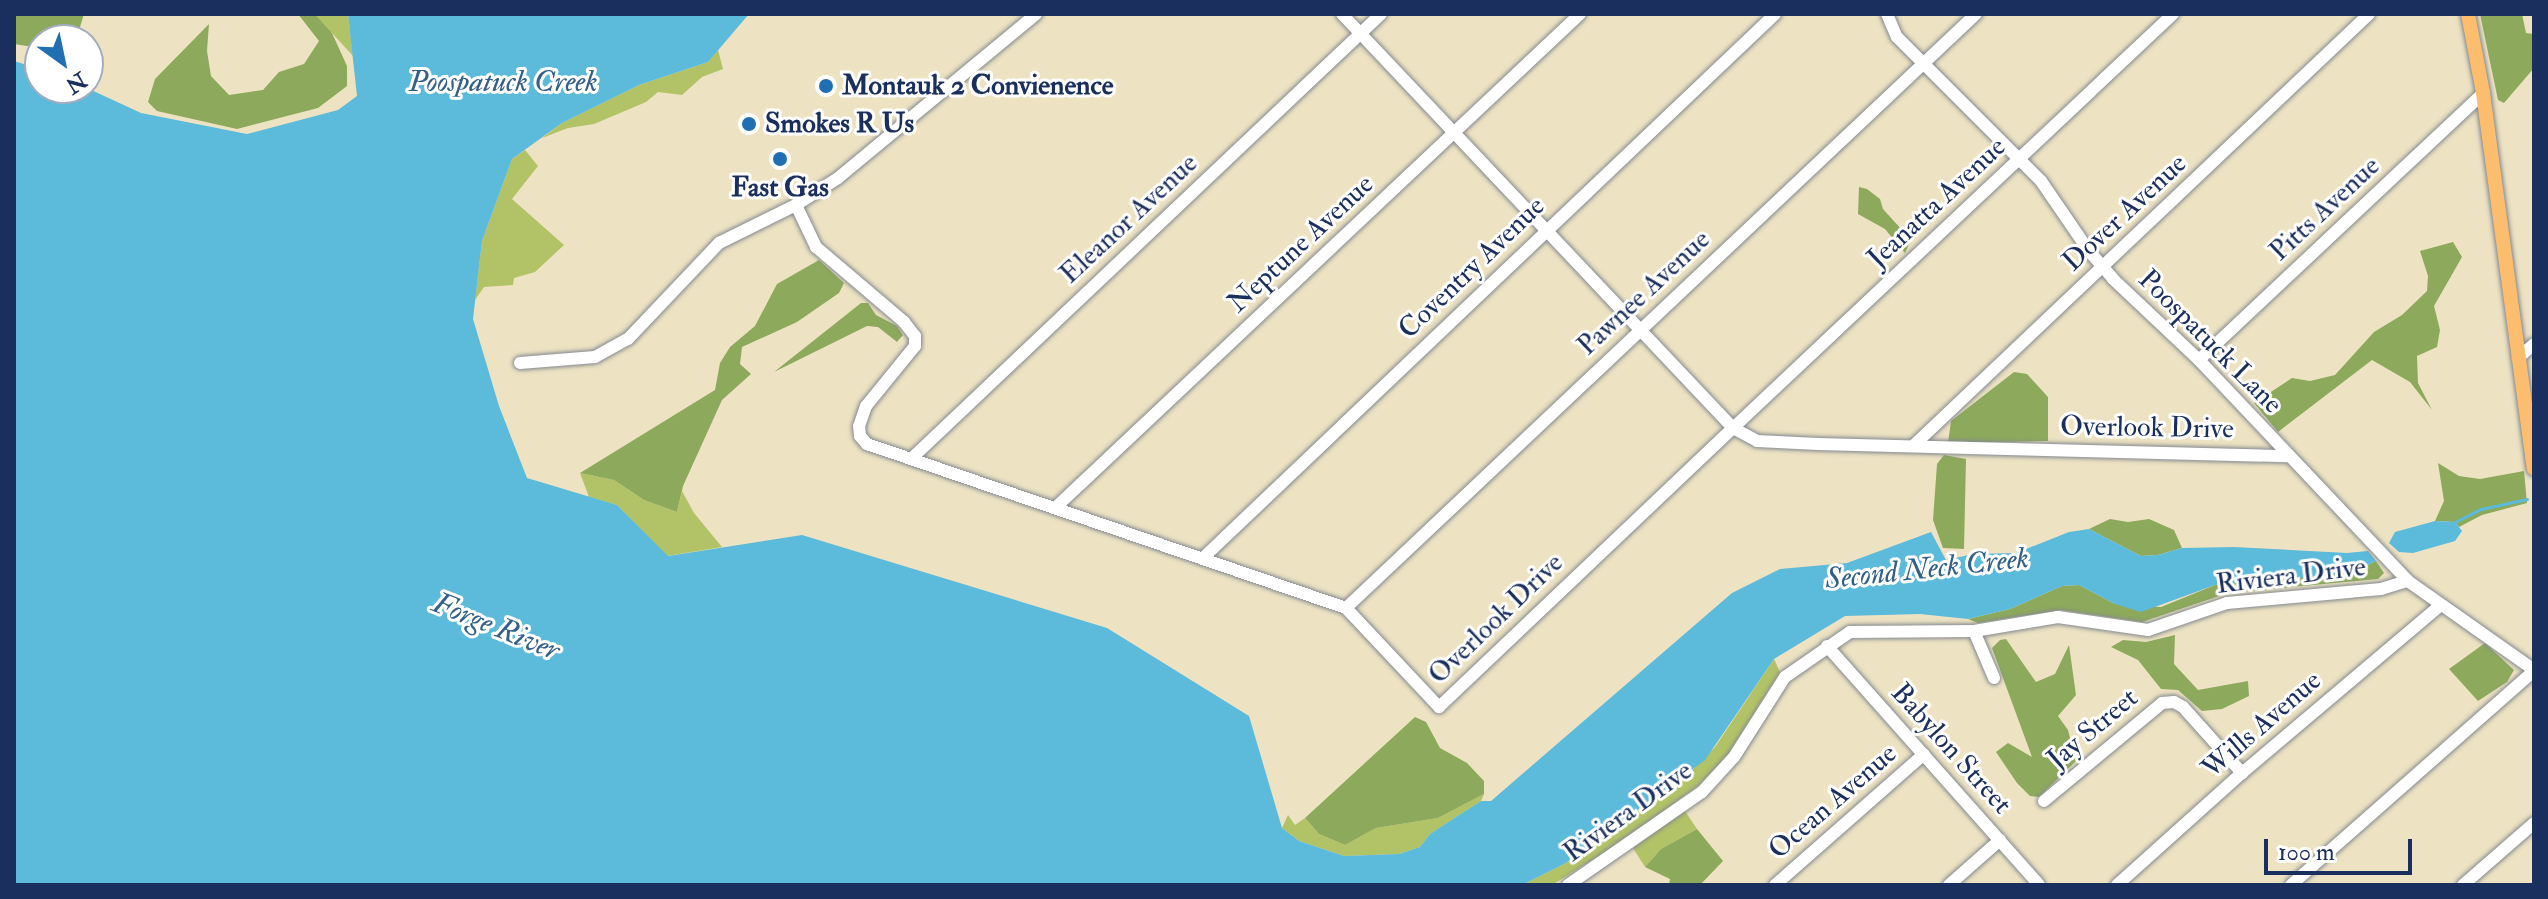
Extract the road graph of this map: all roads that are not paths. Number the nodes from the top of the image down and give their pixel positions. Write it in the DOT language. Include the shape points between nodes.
graph roads {
  1 [pos="1036,14"];
  2 [pos="1342,14"];
  3 [pos="1381,14"];
  4 [pos="1580,14"];
  5 [pos="1775,14"];
  6 [pos="1887,14"];
  7 [pos="1976,14"];
  8 [pos="2173,14"];
  9 [pos="2369,14"];
  10 [pos="2468,14"];
  11 [pos="1360,34"];
  12 [pos="1922,65"];
  13 [pos="2483,93"];
  14 [pos="1453,134"];
  15 [pos="2020,159"];
  16 [pos="796,205"];
  17 [pos="1547,230"];
  18 [pos="2103,267"];
  19 [pos="1642,329"];
  20 [pos="2534,344"];
  21 [pos="2518,358"];
  22 [pos="2199,360"];
  23 [pos="520,363"];
  24 [pos="1733,428"];
  25 [pos="1913,446"];
  26 [pos="2288,456"];
  27 [pos="911,459"];
  28 [pos="2534,469"];
  29 [pos="1055,508"];
  30 [pos="1203,558"];
  31 [pos="2408,581"];
  32 [pos="2441,605"];
  33 [pos="1346,608"];
  34 [pos="1974,631"];
  35 [pos="1827,646"];
  36 [pos="2534,671"];
  37 [pos="1994,678"];
  38 [pos="1924,754"];
  39 [pos="2242,773"];
  40 [pos="2044,801"];
  41 [pos="2534,823"];
  42 [pos="2000,840"];
  43 [pos="1568,885"];
  44 [pos="1775,885"];
  45 [pos="1949,885"];
  46 [pos="2039,885"];
  47 [pos="2117,885"];
  48 [pos="2291,885"];
  49 [pos="2463,885"];
  1 -- 16 [label="street" via="838,178"];
  2 -- 11 [label="street"];
  3 -- 11 [label="street, Eleanor Avenue"];
  4 -- 14 [label="street, Neptune Avenue"];
  5 -- 17 [label="street, Coventry Avenue"];
  6 -- 12 [label="street, Poospatuck Lane" via="1897,37"];
  7 -- 12 [label="street, Pawnee Avenue"];
  8 -- 15 [label="street, Jeanatta Avenue"];
  9 -- 18 [label="street, Dover Avenue"];
  10 -- 13 [label="main road"];
  11 -- 14 [label="street"];
  11 -- 27 [label="street, Eleanor Avenue"];
  12 -- 15 [label="street, Poospatuck Lane"];
  12 -- 19 [label="street, Pawnee Avenue"];
  13 -- 21 [label="main road"];
  13 -- 22 [label="street, Pitts Avenue"];
  14 -- 17 [label="street"];
  14 -- 29 [label="street, Neptune Avenue"];
  15 -- 18 [label="street, Poospatuck Lane"];
  15 -- 24 [label="street, Jeanatta Avenue"];
  16 -- 23 [label="street" via="719,243 628,339 595,357"];
  16 -- 27 [label="street, Overlook Drive" via="816,247 915,336 915,346 866,406 859,426 867,444"];
  17 -- 19 [label="street"];
  17 -- 30 [label="street, Coventry Avenue"];
  18 -- 22 [label="street, Poospatuck Lane"];
  18 -- 25 [label="street, Dover Avenue"];
  19 -- 24 [label="street"];
  19 -- 33 [label="street, Pawnee Avenue"];
  20 -- 21 [label="street"];
  21 -- 28 [label="main road"];
  22 -- 26 [label="street, Poospatuck Lane"];
  24 -- 25 [label="street, Overlook Drive" via="1757,441"];
  24 -- 33 [label="street, Overlook Drive" via="1439,707"];
  25 -- 26 [label="street, Overlook Drive"];
  26 -- 31 [label="street, Poospatuck Lane"];
  27 -- 29 [label="street, Overlook Drive"];
  29 -- 30 [label="street, Overlook Drive"];
  30 -- 33 [label="street, Overlook Drive"];
  31 -- 32 [label="street, Poospatuck Lane"];
  31 -- 34 [label="street, Riviera Drive" via="2381,589 2227,603 2148,630 2058,617"];
  32 -- 36 [label="street, Poospatuck Lane"];
  32 -- 39 [label="street, Wills Avenue"];
  34 -- 35 [label="street, Riviera Drive" via="1850,632"];
  34 -- 37 [label="street"];
  35 -- 38 [label="street, Babylon Street"];
  35 -- 43 [label="street, Riviera Drive" via="1785,677 1734,757 1702,792"];
  36 -- 48 [label="street"];
  38 -- 42 [label="street, Babylon Street"];
  38 -- 44 [label="street, Ocean Avenue"];
  39 -- 40 [label="street, Jay Street" via="2183,707 2162,703"];
  39 -- 47 [label="street, Wills Avenue"];
  41 -- 49 [label="street"];
  42 -- 45 [label="street"];
  42 -- 46 [label="street, Babylon Street"];
}
